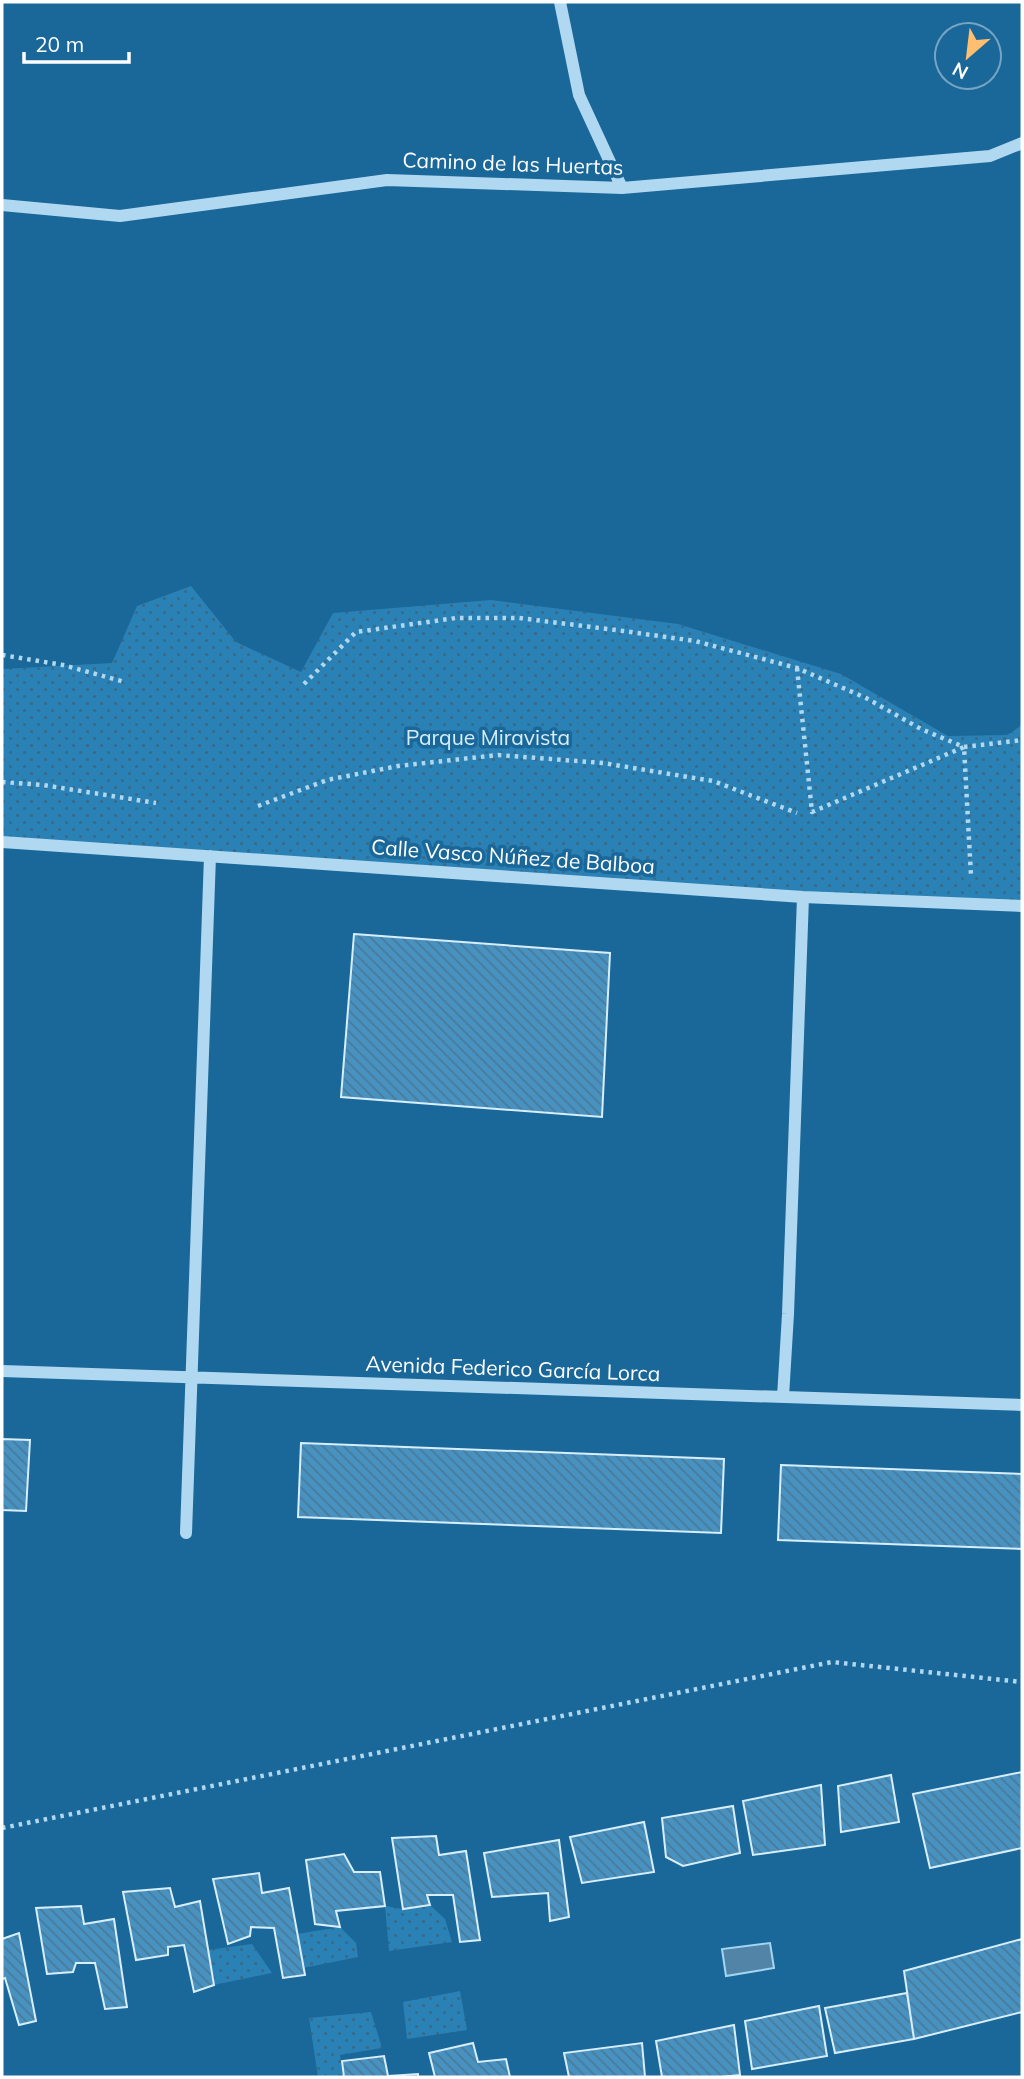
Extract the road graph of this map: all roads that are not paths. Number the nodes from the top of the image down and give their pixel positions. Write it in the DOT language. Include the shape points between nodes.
graph roads {
  1 [pos="560,2"];
  2 [pos="1022,143"];
  3 [pos="622,188"];
  4 [pos="2,205"];
  5 [pos="2,842"];
  6 [pos="210,856"];
  7 [pos="803,897"];
  8 [pos="1022,906"];
  9 [pos="2,1371"];
  10 [pos="191,1377"];
  11 [pos="783,1397"];
  12 [pos="1022,1405"];
  13 [pos="186,1533"];
  1 -- 3 [label="street" via="579,95"];
  2 -- 3 [label="street, Camino de las Huertas" via="990,156"];
  3 -- 4 [label="street, Camino de las Huertas" via="387,180 120,216"];
  5 -- 6 [label="street, Calle Vasco Núñez de Balboa"];
  6 -- 7 [label="street, Calle Vasco Núñez de Balboa"];
  6 -- 10 [label="street"];
  7 -- 8 [label="street, Calle Vasco Núñez de Balboa"];
  7 -- 11 [label="street"];
  9 -- 10 [label="street, Avenida Federico García Lorca"];
  10 -- 11 [label="street, Avenida Federico García Lorca"];
  10 -- 13 [label="street"];
  11 -- 12 [label="street, Avenida Federico García Lorca"];
}
